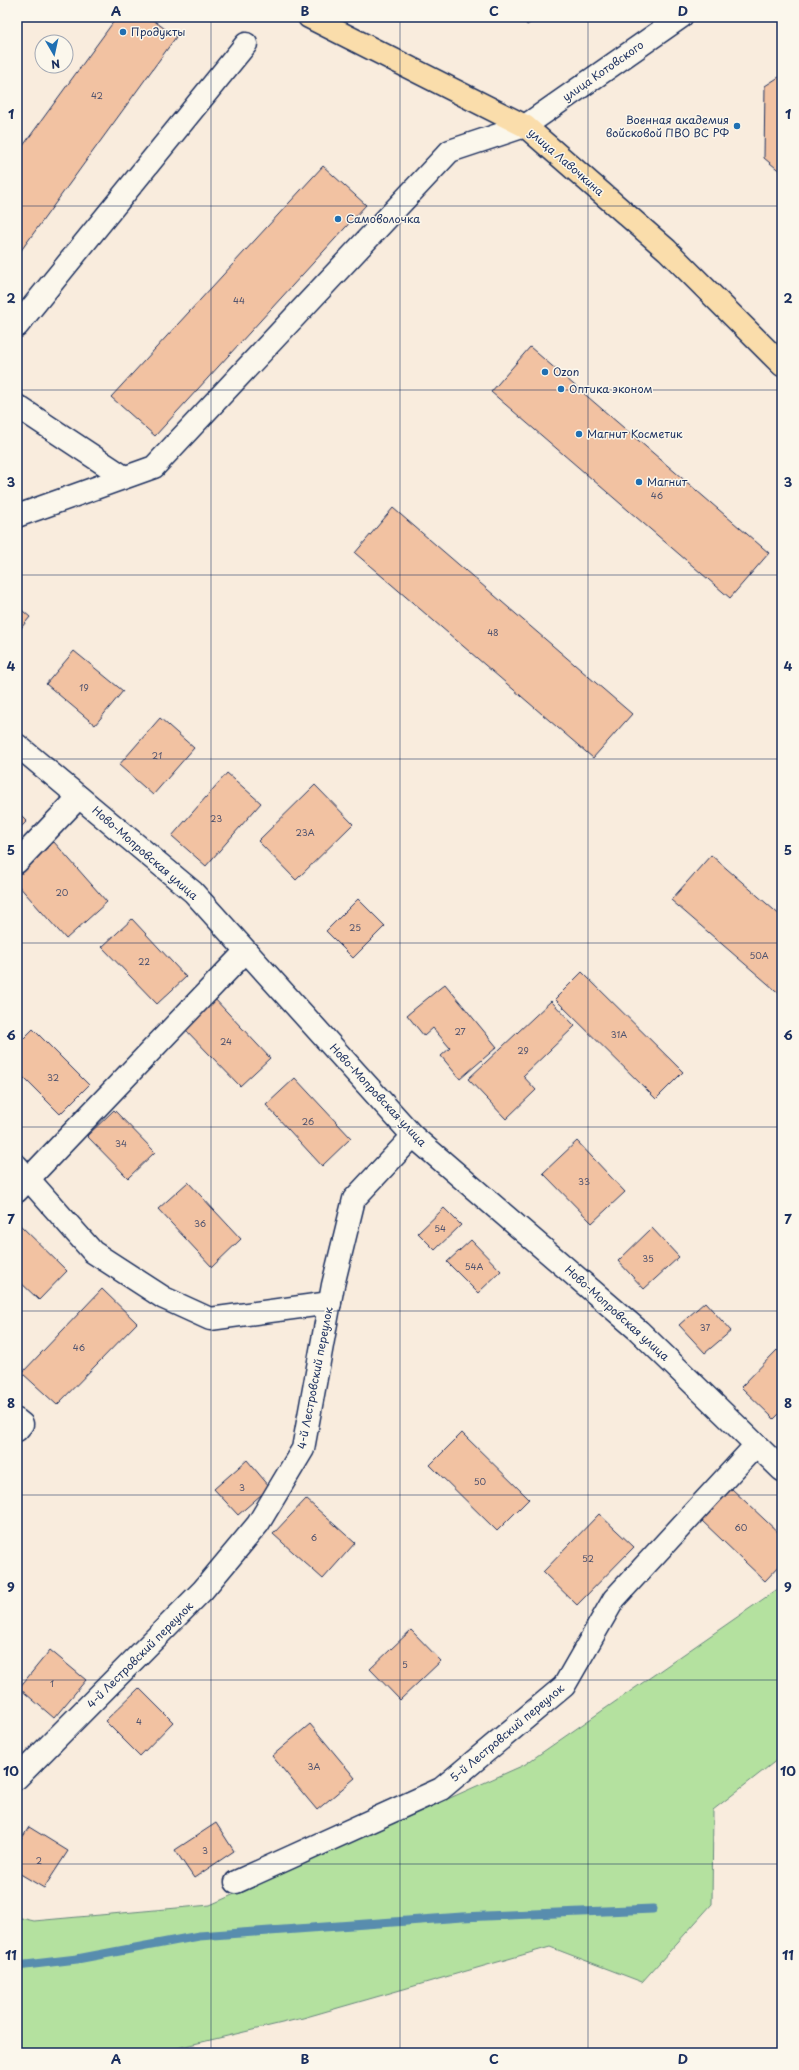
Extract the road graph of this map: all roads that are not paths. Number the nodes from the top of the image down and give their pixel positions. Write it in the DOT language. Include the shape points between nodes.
graph roads {
  1 [pos="309,17"];
  2 [pos="681,17"];
  3 [pos="246,44"];
  4 [pos="525,126"];
  5 [pos="17,326"];
  6 [pos="782,364"];
  7 [pos="17,406"];
  8 [pos="124,477"];
  9 [pos="17,516"];
  10 [pos="17,745"];
  11 [pos="79,797"];
  12 [pos="17,862"];
  13 [pos="246,951"];
  14 [pos="413,1136"];
  15 [pos="21,1178"];
  16 [pos="330,1303"];
  17 [pos="17,1420"];
  18 [pos="17,1430"];
  19 [pos="756,1445"];
  20 [pos="782,1470"];
  21 [pos="17,1778"];
  22 [pos="236,1882"];
  1 -- 4 [label="main road, улица Лавочкина"];
  2 -- 4 [label="street, улица Котовского"];
  3 -- 5 [label="street"];
  4 -- 6 [label="main road, улица Лавочкина" via="667,250"];
  4 -- 8 [label="street, улица Котовского" via="450,151 154,467"];
  7 -- 8 [label="street"];
  8 -- 9 [label="street, улица Котовского"];
  10 -- 11 [label="street, Ново-Мопровская улица"];
  11 -- 12 [label="street"];
  11 -- 13 [label="street, Ново-Мопровская улица" via="193,892"];
  13 -- 14 [label="street, Ново-Мопровская улица"];
  13 -- 15 [label="street"];
  14 -- 16 [label="street, 4-й Лестровский переулок" via="354,1199"];
  14 -- 19 [label="street, Ново-Мопровская улица" via="639,1331"];
  15 -- 16 [label="street" via="93,1252 164,1298 210,1319"];
  16 -- 21 [label="street, 4-й Лестровский переулок" via="303,1449 258,1524 203,1590"];
  17 -- 18 [label="street" via="22,1424"];
  19 -- 20 [label="street, Ново-Мопровская улица"];
  19 -- 22 [label="street, 5-й Лестровский переулок" via="614,1599 564,1686 442,1789"];
}
